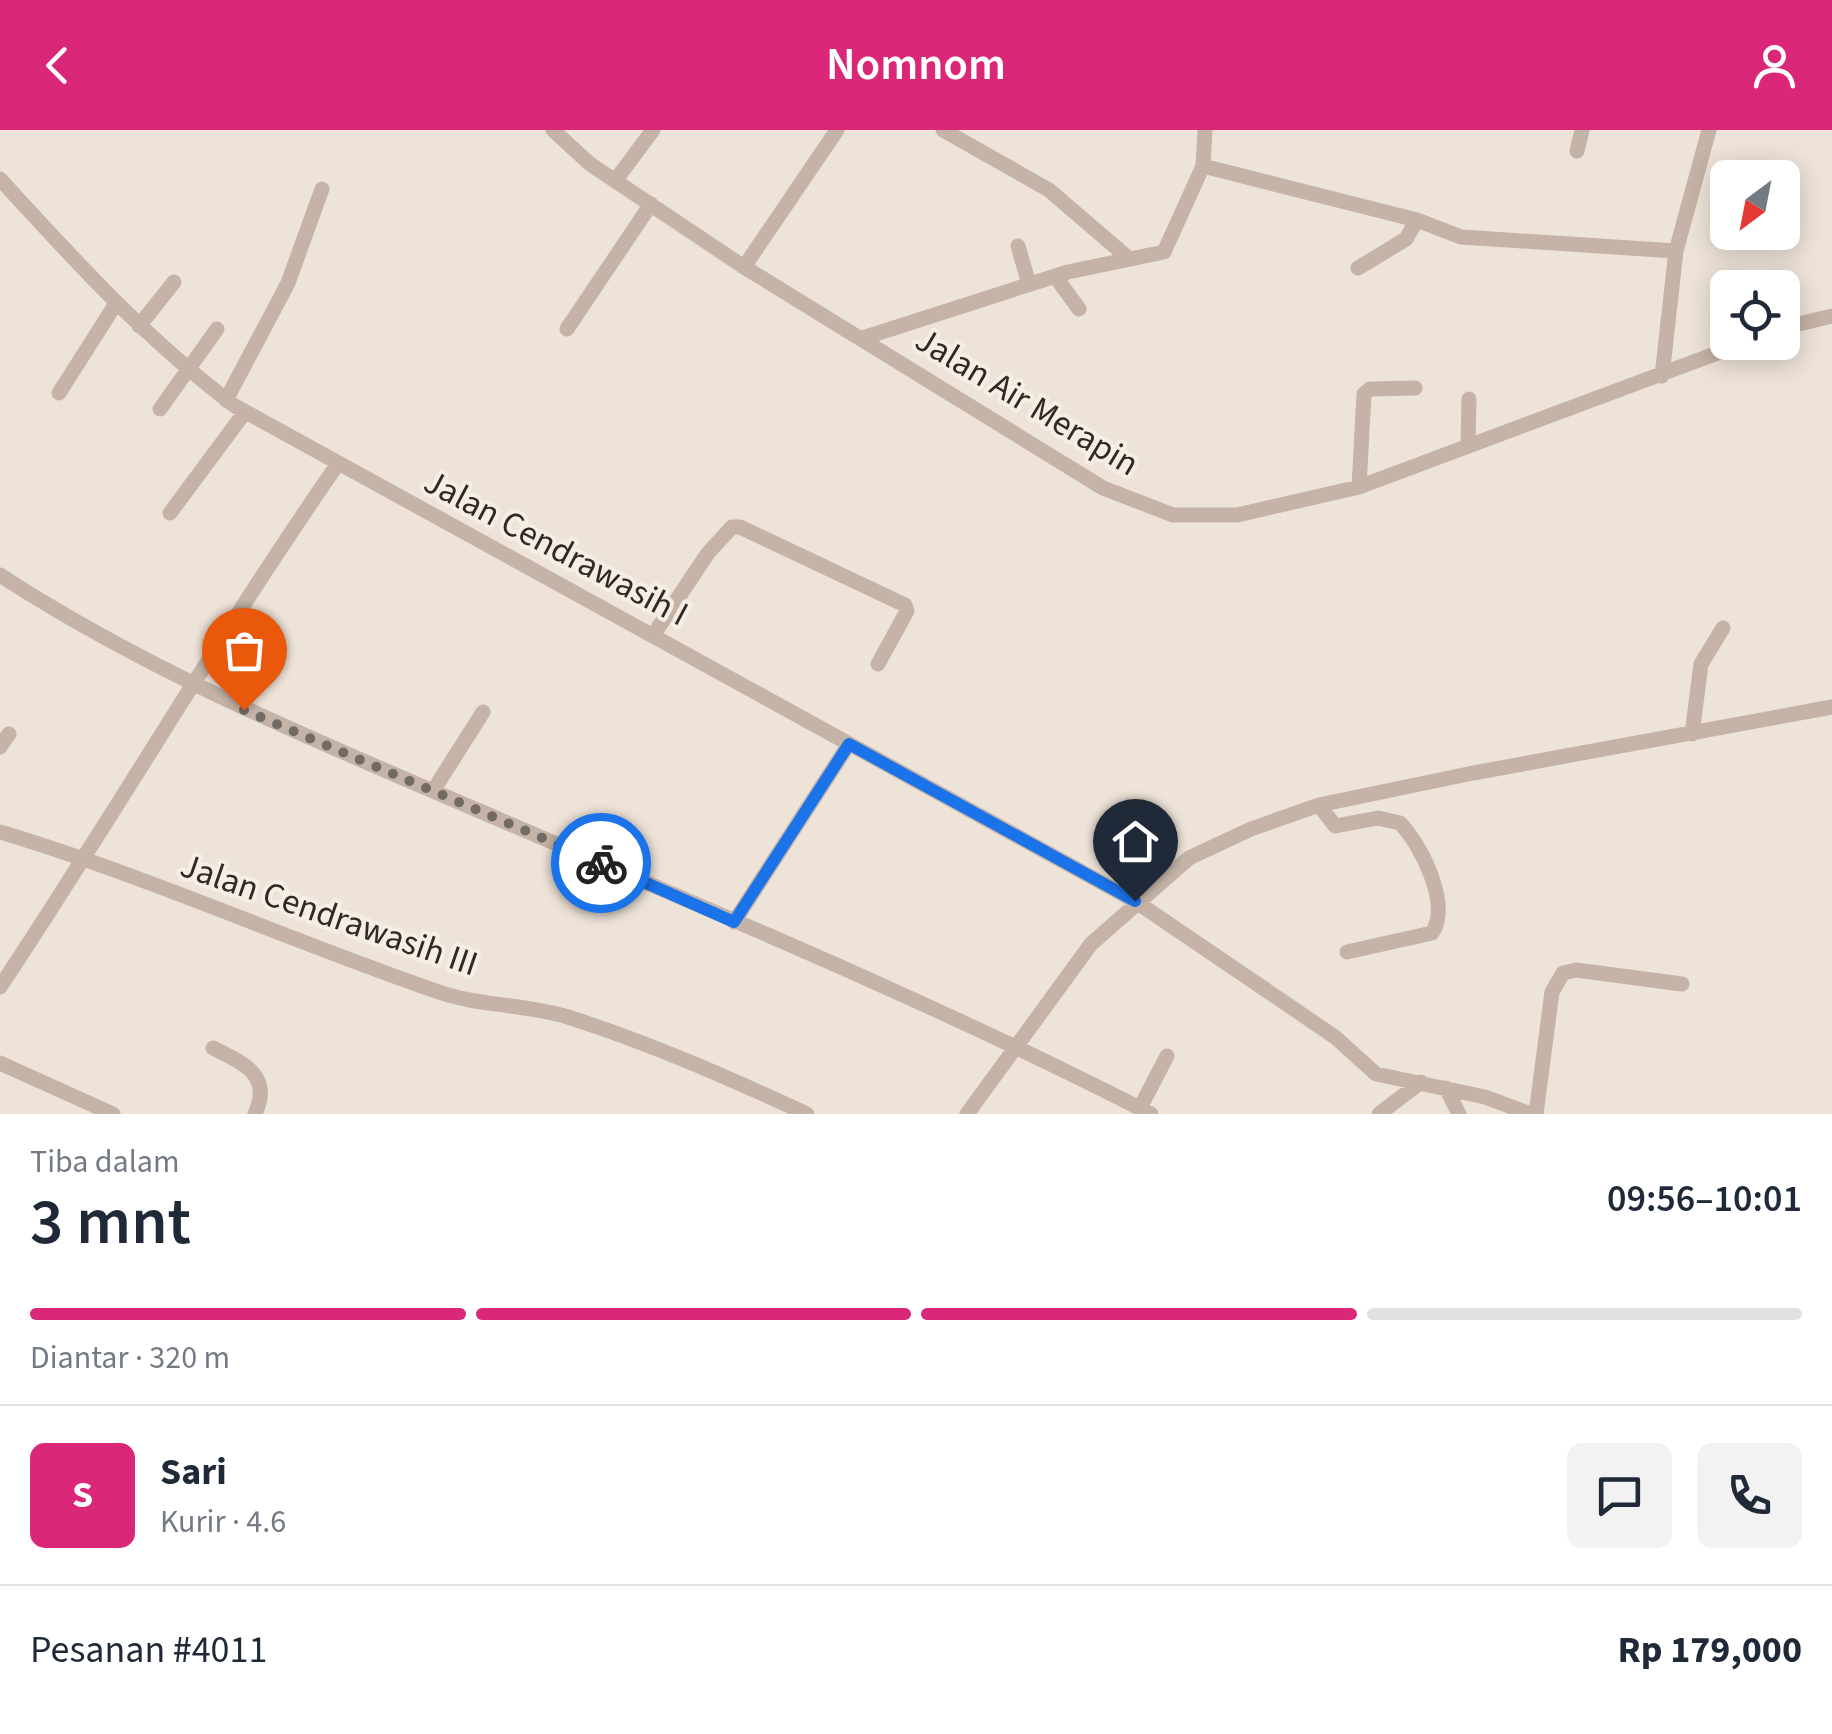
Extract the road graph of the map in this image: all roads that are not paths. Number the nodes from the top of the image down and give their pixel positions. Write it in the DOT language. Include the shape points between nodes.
graph roads {
  1 [pos="554,130"];
  2 [pos="653,130"];
  3 [pos="837,130"];
  4 [pos="943,130"];
  5 [pos="1205,130"];
  6 [pos="1582,130"];
  7 [pos="1709,130"];
  8 [pos="1577,150"];
  9 [pos="1203,166"];
  10 [pos="0,180"];
  11 [pos="614,181"];
  12 [pos="322,189"];
  13 [pos="651,204"];
  14 [pos="1417,220"];
  15 [pos="1018,246"];
  16 [pos="1676,250"];
  17 [pos="1127,258"];
  18 [pos="744,268"];
  19 [pos="1358,268"];
  20 [pos="1055,276"];
  21 [pos="174,282"];
  22 [pos="1028,284"];
  23 [pos="116,305"];
  24 [pos="1080,309"];
  25 [pos="1832,316"];
  26 [pos="1800,324"];
  27 [pos="139,326"];
  28 [pos="218,329"];
  29 [pos="566,329"];
  30 [pos="863,338"];
  31 [pos="1710,357"];
  32 [pos="187,370"];
  33 [pos="1662,376"];
  34 [pos="1414,388"];
  35 [pos="58,392"];
  36 [pos="1469,399"];
  37 [pos="226,400"];
  38 [pos="160,408"];
  39 [pos="244,412"];
  40 [pos="1468,446"];
  41 [pos="336,465"];
  42 [pos="1360,487"];
  43 [pos="170,513"];
  44 [pos="0,575"];
  45 [pos="1723,628"];
  46 [pos="654,634"];
  47 [pos="878,664"];
  48 [pos="191,684"];
  49 [pos="1832,707"];
  50 [pos="483,712"];
  51 [pos="1692,734"];
  52 [pos="849,744"];
  53 [pos="433,791"];
  54 [pos="1320,806"];
  55 [pos="0,832"];
  56 [pos="85,858"];
  57 [pos="1135,901"];
  58 [pos="734,922"];
  59 [pos="1347,952"];
  60 [pos="1682,984"];
  61 [pos="0,987"];
  62 [pos="1017,1044"];
  63 [pos="213,1048"];
  64 [pos="1167,1056"];
  65 [pos="0,1062"];
  66 [pos="1421,1082"];
  67 [pos="1446,1088"];
  68 [pos="1145,1111"];
  69 [pos="113,1114"];
  70 [pos="255,1114"];
  71 [pos="807,1114"];
  72 [pos="967,1114"];
  73 [pos="1379,1114"];
  74 [pos="1459,1114"];
  75 [pos="1533,1114"];
  1 -- 11 [label="street, Jalan Air Merapin"];
  2 -- 11 [label="street"];
  3 -- 18 [label="street"];
  4 -- 17 [label="street" via="1050,190"];
  5 -- 9 [label="street"];
  6 -- 8 [label="street"];
  7 -- 16 [label="street"];
  9 -- 14 [label="street"];
  9 -- 17 [label="street" via="1166,249"];
  10 -- 23 [label="street, Jalan Cendrawasih I"];
  11 -- 13 [label="street, Jalan Air Merapin"];
  12 -- 37 [label="street" via="288,283"];
  13 -- 18 [label="street, Jalan Air Merapin"];
  13 -- 29 [label="street"];
  14 -- 16 [label="street" via="1461,237"];
  14 -- 19 [label="street" via="1406,239"];
  15 -- 22 [label="street"];
  16 -- 33 [label="street"];
  17 -- 20 [label="street"];
  18 -- 30 [label="street, Jalan Air Merapin"];
  20 -- 22 [label="street"];
  20 -- 24 [label="street"];
  21 -- 27 [label="street"];
  22 -- 30 [label="street"];
  23 -- 27 [label="street, Jalan Cendrawasih I"];
  23 -- 35 [label="street"];
  25 -- 26 [label="street"];
  27 -- 32 [label="street, Jalan Cendrawasih I"];
  28 -- 32 [label="street"];
  30 -- 42 [label="street, Jalan Air Merapin" via="1103,488 1173,514 1237,514"];
  31 -- 33 [label="street, Jalan Air Merapin"];
  32 -- 37 [label="street, Jalan Cendrawasih I"];
  32 -- 38 [label="street"];
  33 -- 40 [label="street, Jalan Air Merapin"];
  34 -- 42 [label="street" via="1364,394"];
  36 -- 40 [label="street"];
  37 -- 39 [label="street, Jalan Cendrawasih I"];
  39 -- 41 [label="street, Jalan Cendrawasih I"];
  39 -- 43 [label="street"];
  40 -- 42 [label="street, Jalan Air Merapin"];
  41 -- 46 [label="street, Jalan Cendrawasih I"];
  41 -- 48 [label="street"];
  44 -- 48 [label="street"];
  45 -- 51 [label="street" via="1701,664"];
  46 -- 47 [label="street" via="708,553 740,526 906,605"];
  46 -- 52 [label="street, Jalan Cendrawasih I"];
  48 -- 53 [label="street"];
  48 -- 56 [label="street"];
  49 -- 51 [label="street"];
  50 -- 53 [label="street"];
  51 -- 54 [label="street"];
  52 -- 57 [label="street, Jalan Cendrawasih I"];
  52 -- 58 [label="street"];
  53 -- 58 [label="street"];
  54 -- 57 [label="street" via="1189,858"];
  54 -- 59 [label="street" via="1335,826 1378,818 1400,824 1441,902 1429,935"];
  55 -- 56 [label="street, Jalan Cendrawasih III"];
  56 -- 61 [label="street"];
  56 -- 71 [label="street, Jalan Cendrawasih III" via="448,995 569,1018"];
  57 -- 62 [label="street" via="1090,944"];
  57 -- 66 [label="street, Jalan Cendrawasih I" via="1336,1037 1370,1070"];
  58 -- 62 [label="street"];
  60 -- 75 [label="street" via="1564,973 1552,992"];
  62 -- 68 [label="street"];
  62 -- 72 [label="street"];
  63 -- 70 [label="street" via="259,1078"];
  64 -- 68 [label="street"];
  65 -- 69 [label="street"];
  66 -- 67 [label="street, Jalan Cendrawasih I"];
  66 -- 73 [label="street"];
  67 -- 74 [label="street"];
  67 -- 75 [label="street, Jalan Cendrawasih I"];
}
